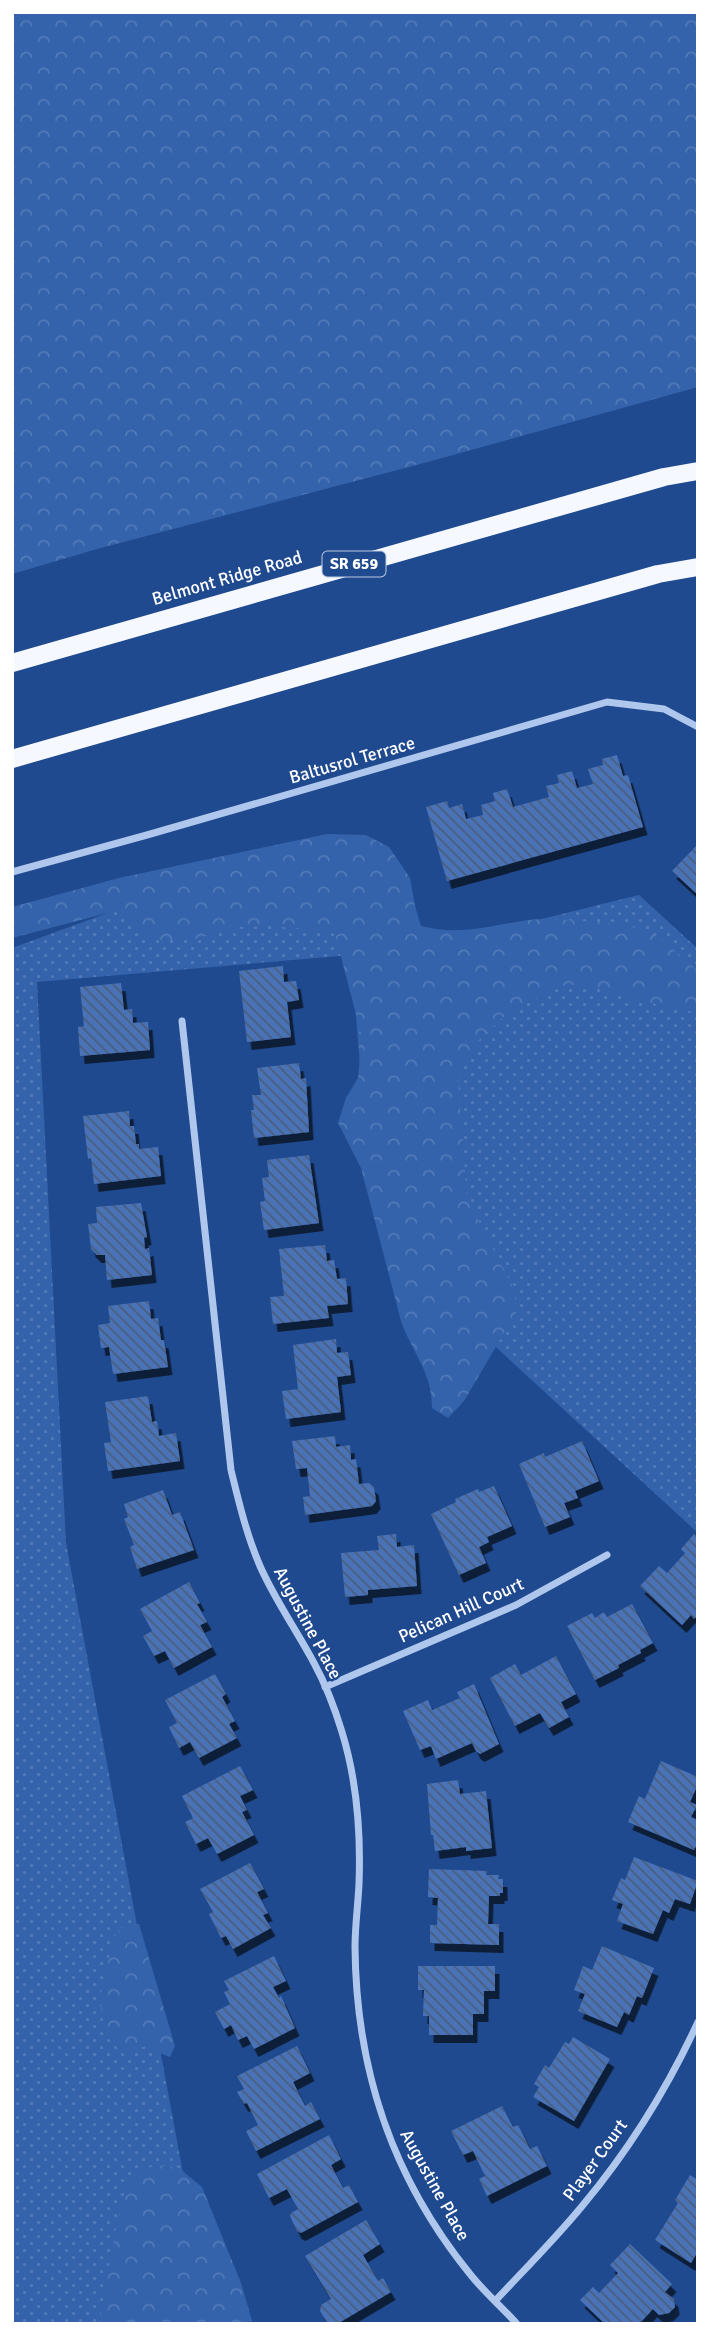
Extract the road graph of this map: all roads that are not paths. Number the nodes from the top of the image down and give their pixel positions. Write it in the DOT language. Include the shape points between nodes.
graph roads {
  1 [pos="698,471"];
  2 [pos="698,567"];
  3 [pos="12,663"];
  4 [pos="698,727"];
  5 [pos="12,759"];
  6 [pos="12,872"];
  7 [pos="182,1021"];
  8 [pos="607,1555"];
  9 [pos="325,1687"];
  10 [pos="698,2022"];
  11 [pos="496,2300"];
  12 [pos="517,2324"];
  1 -- 3 [label="main road, Belmont Ridge Road / SR 659"];
  2 -- 5 [label="main road" via="658,574"];
  4 -- 6 [label="street, Baltusrol Terrace" via="664,709 607,702"];
  7 -- 9 [label="street, Augustine Place" via="232,1471 260,1566"];
  8 -- 9 [label="street, Pelican Hill Court" via="516,1605"];
  9 -- 11 [label="street, Augustine Place" via="342,1732 360,1838 355,1944 357,1999 368,2069 387,2134 409,2180 440,2234"];
  10 -- 11 [label="street, Player Court" via="624,2150 584,2204"];
  11 -- 12 [label="street, Augustine Place"];
}
